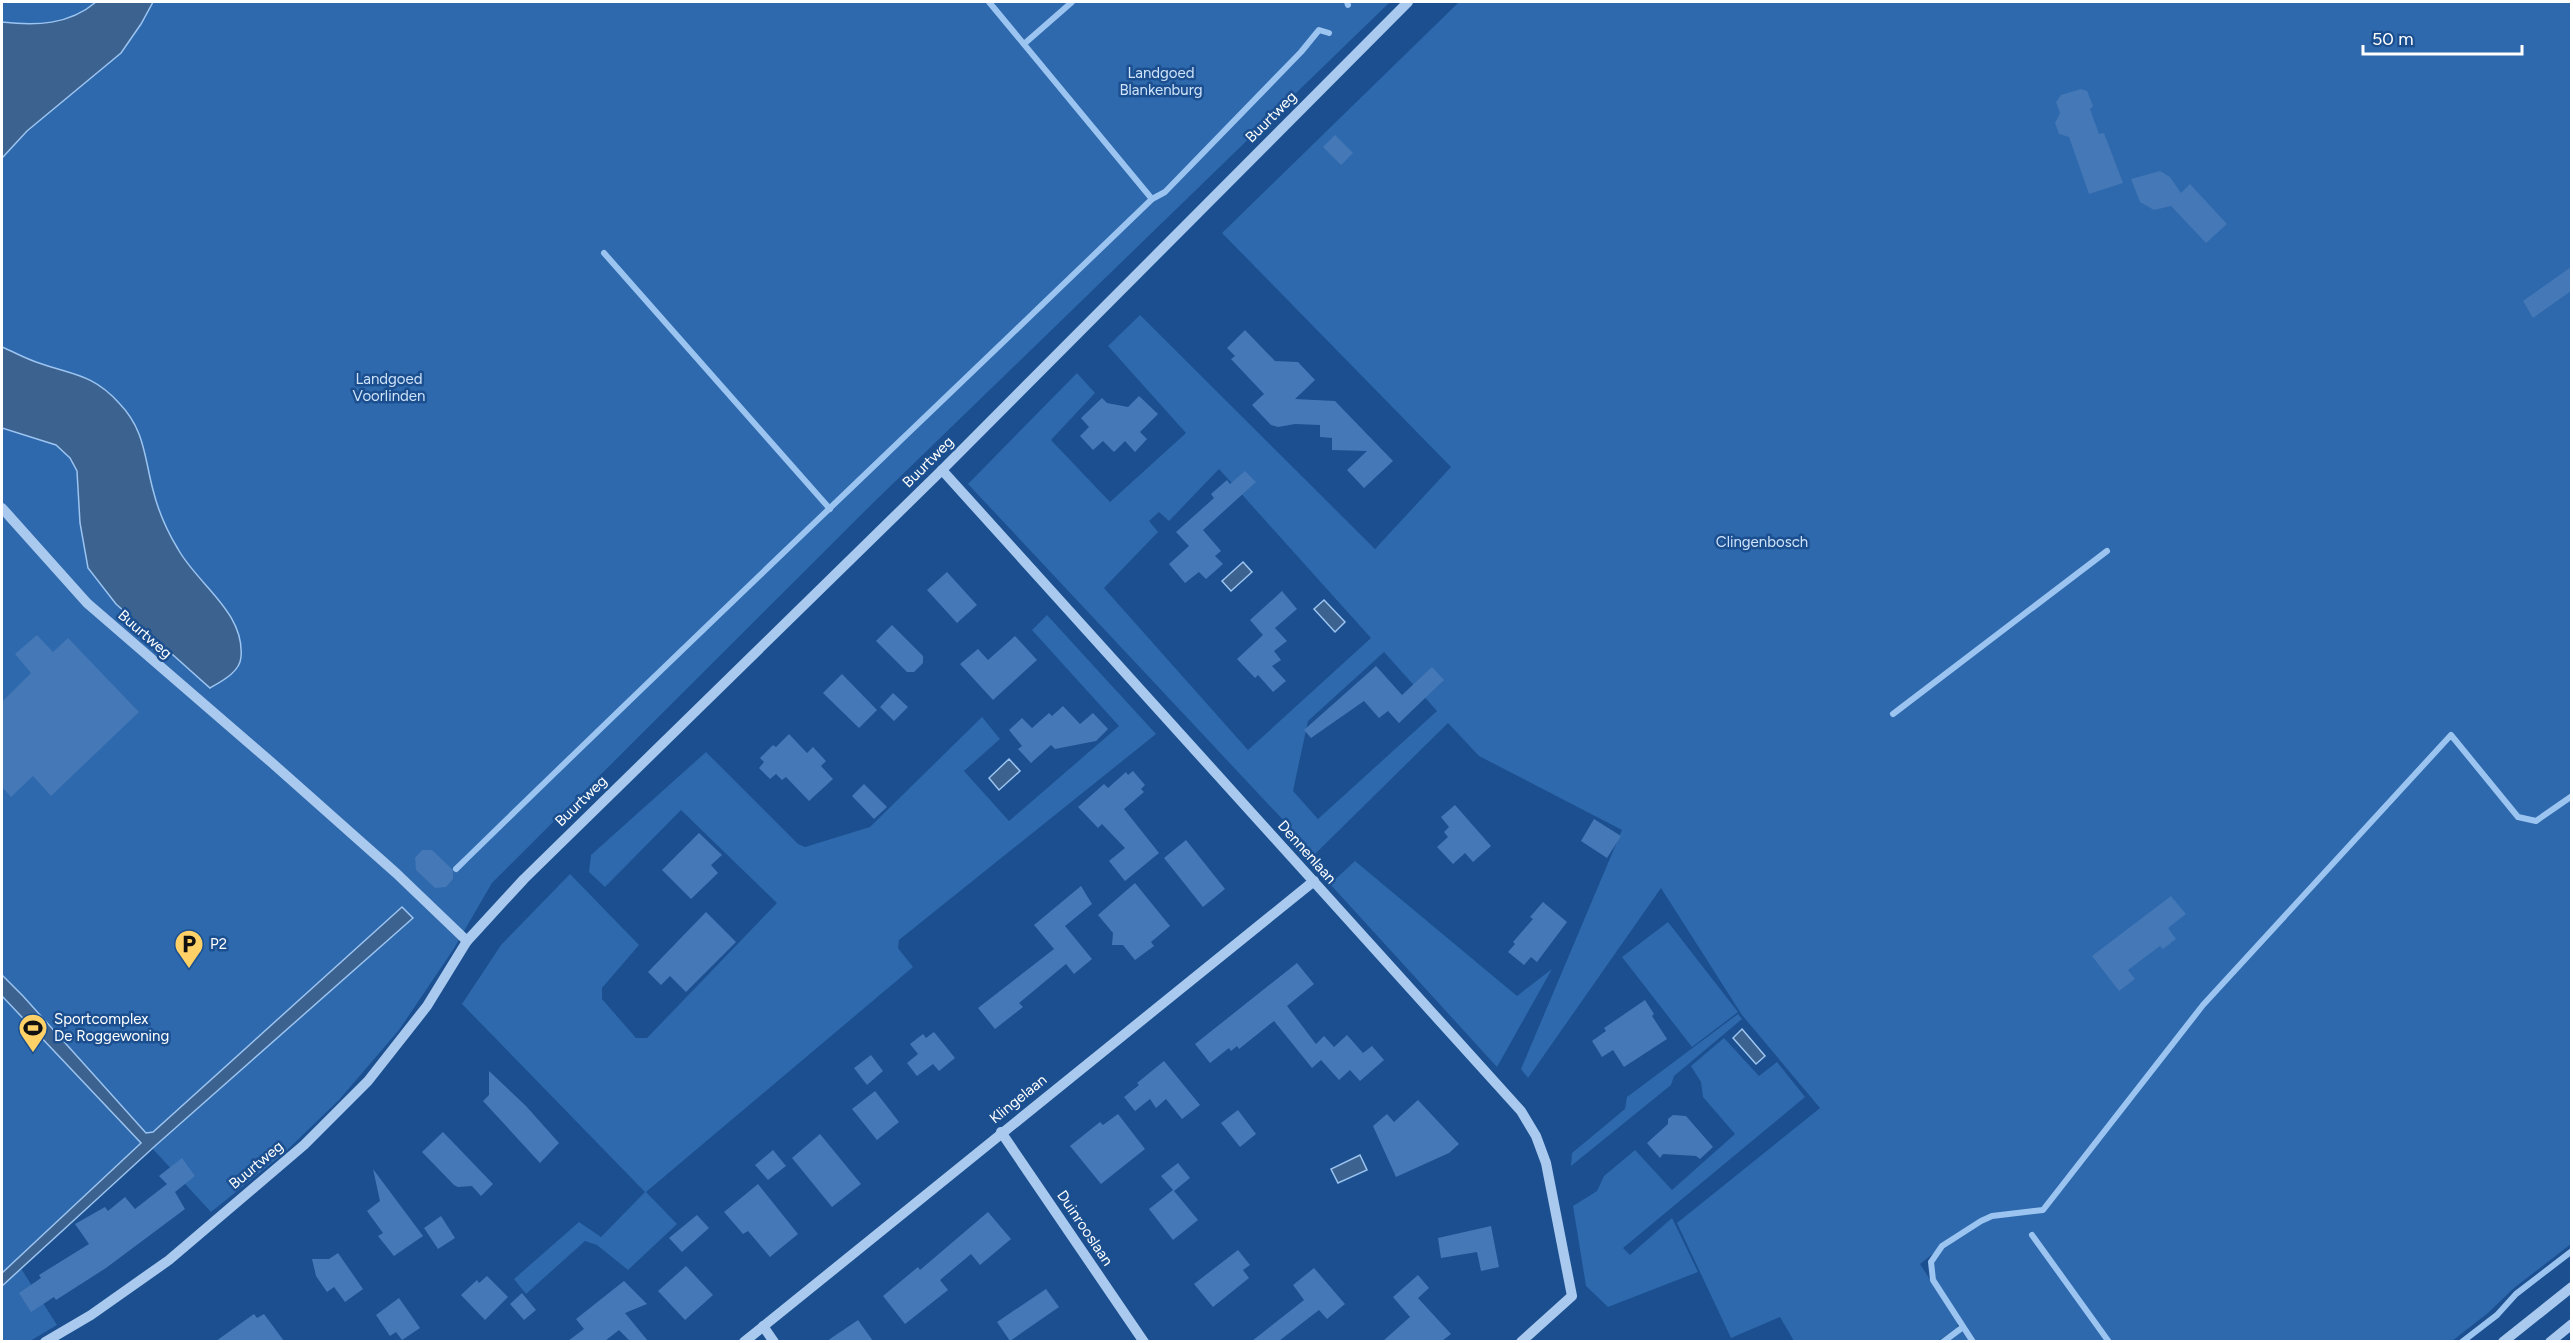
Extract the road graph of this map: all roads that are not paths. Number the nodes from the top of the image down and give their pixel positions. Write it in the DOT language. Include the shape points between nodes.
graph roads {
  1 [pos="1408,2"];
  2 [pos="942,470"];
  3 [pos="2,508"];
  4 [pos="1314,881"];
  5 [pos="467,941"];
  6 [pos="1001,1132"];
  7 [pos="2571,1287"];
  8 [pos="2571,1324"];
  9 [pos="763,1326"];
  10 [pos="45,1341"];
  11 [pos="744,1341"];
  12 [pos="774,1341"];
  13 [pos="1144,1341"];
  14 [pos="1521,1341"];
  15 [pos="2503,1341"];
  16 [pos="2550,1341"];
  1 -- 2 [label="street, Buurtweg"];
  2 -- 4 [label="street, Dennenlaan"];
  2 -- 5 [label="street, Buurtweg" via="524,879"];
  3 -- 5 [label="street, Buurtweg" via="87,603 396,873"];
  4 -- 6 [label="street, Klingelaan"];
  4 -- 14 [label="street, Dennenlaan" via="1521,1112 1536,1136 1546,1163 1572,1296"];
  5 -- 10 [label="street, Buurtweg" via="427,1006 368,1081 304,1145 169,1260 91,1315"];
  6 -- 9 [label="street, Klingelaan"];
  6 -- 13 [label="street, Duinrooslaan"];
  7 -- 15 [label="street"];
  8 -- 16 [label="street"];
  9 -- 11 [label="street, Klingelaan"];
  9 -- 12 [label="street"];
}
